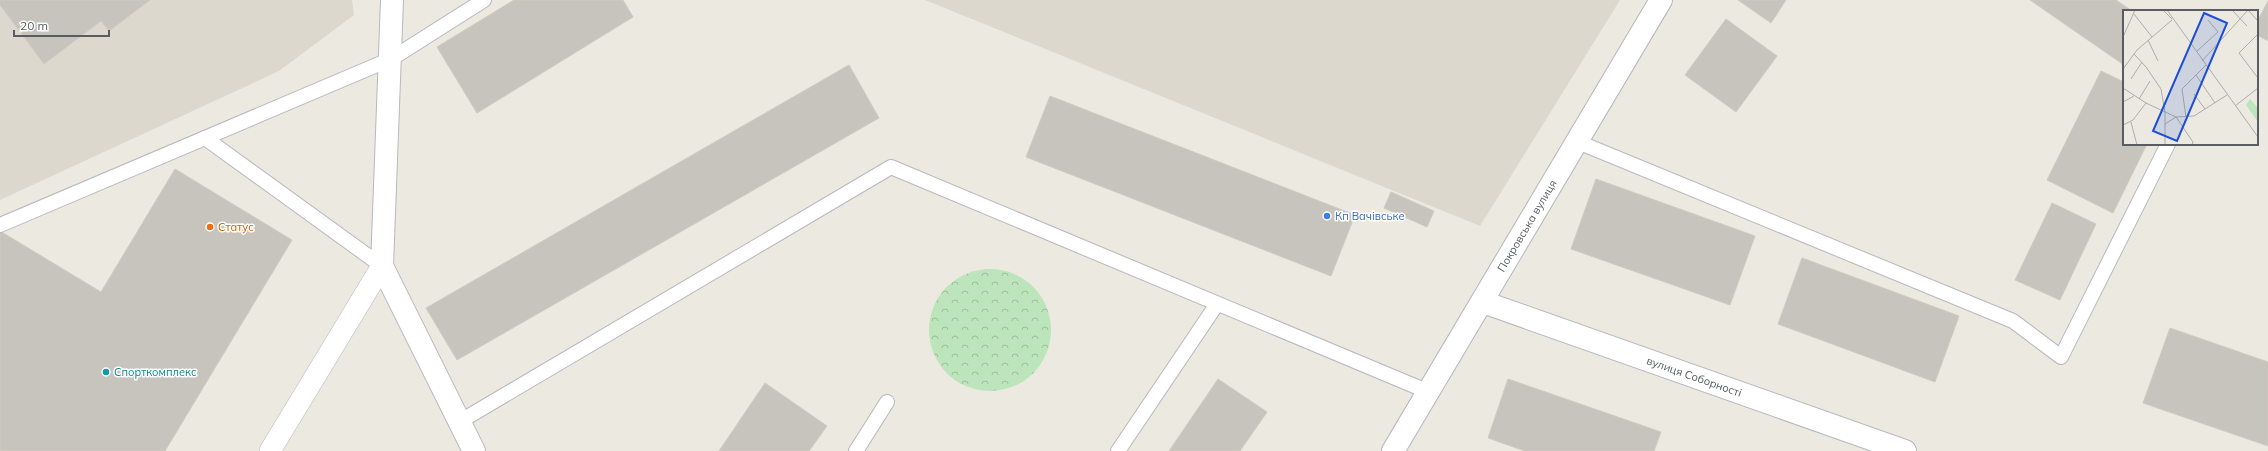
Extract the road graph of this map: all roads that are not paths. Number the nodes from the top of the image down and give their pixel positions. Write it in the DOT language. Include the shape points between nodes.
graph roads {
  1 [pos="392,0"];
  2 [pos="484,0"];
  3 [pos="1661,0"];
  4 [pos="391,59"];
  5 [pos="205,138"];
  6 [pos="1578,142"];
  7 [pos="2167,145"];
  8 [pos="0,226"];
  9 [pos="382,266"];
  10 [pos="1483,302"];
  11 [pos="1217,304"];
  12 [pos="1429,392"];
  13 [pos="886,402"];
  14 [pos="459,422"];
  15 [pos="270,451"];
  16 [pos="474,451"];
  17 [pos="856,451"];
  18 [pos="1118,451"];
  19 [pos="1394,451"];
  20 [pos="1905,451"];
  1 -- 4 [label="main road"];
  2 -- 4 [label="lane"];
  3 -- 6 [label="main road, Покровська вулиця"];
  4 -- 5 [label="lane"];
  4 -- 9 [label="main road"];
  5 -- 8 [label="lane"];
  5 -- 9 [label="lane"];
  6 -- 7 [label="lane" via="2013,321 2061,357"];
  6 -- 10 [label="main road, Покровська вулиця"];
  9 -- 14 [label="main road"];
  9 -- 15 [label="street"];
  10 -- 12 [label="main road, Покровська вулиця"];
  10 -- 20 [label="main road, вулиця Соборності"];
  11 -- 12 [label="lane"];
  11 -- 14 [label="lane" via="891,167"];
  11 -- 18 [label="lane"];
  12 -- 19 [label="main road, Покровська вулиця"];
  13 -- 17 [label="lane"];
  14 -- 16 [label="main road"];
}
